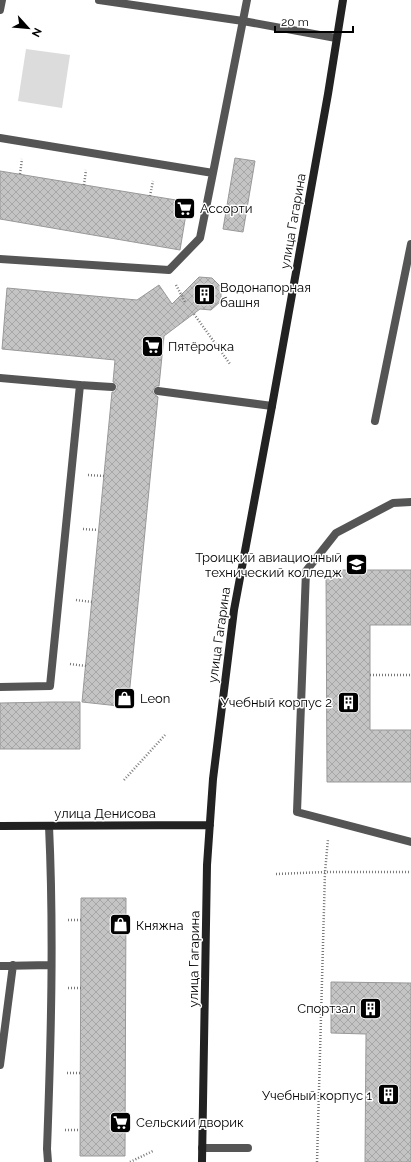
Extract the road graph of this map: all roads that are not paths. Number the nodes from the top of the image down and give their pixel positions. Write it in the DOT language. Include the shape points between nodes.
graph roads {
  1 [pos="2,0"];
  2 [pos="99,0"];
  3 [pos="247,0"];
  4 [pos="343,0"];
  5 [pos="0,10"];
  6 [pos="243,21"];
  7 [pos="336,38"];
  8 [pos="0,138"];
  9 [pos="213,173"];
  10 [pos="411,244"];
  11 [pos="0,259"];
  12 [pos="0,378"];
  13 [pos="80,386"];
  14 [pos="112,387"];
  15 [pos="158,391"];
  16 [pos="272,406"];
  17 [pos="375,421"];
  18 [pos="411,502"];
  19 [pos="0,687"];
  20 [pos="210,825"];
  21 [pos="0,826"];
  22 [pos="49,826"];
  23 [pos="411,842"];
  24 [pos="13,965"];
  25 [pos="51,965"];
  26 [pos="0,966"];
  27 [pos="0,1065"];
  28 [pos="202,1148"];
  29 [pos="248,1148"];
  30 [pos="48,1162"];
  31 [pos="202,1162"];
  1 -- 5 [label="lane"];
  2 -- 6 [label="lane"];
  3 -- 6 [label="lane"];
  4 -- 7 [label="main road, улица Гагарина"];
  6 -- 7 [label="lane"];
  6 -- 9 [label="lane"];
  7 -- 16 [label="main road, улица Гагарина"];
  8 -- 9 [label="lane"];
  9 -- 11 [label="lane" via="200,238 169,270"];
  10 -- 17 [label="lane"];
  12 -- 13 [label="lane"];
  13 -- 14 [label="lane"];
  13 -- 19 [label="lane" via="50,686"];
  15 -- 16 [label="lane"];
  16 -- 20 [label="main road, улица Гагарина" via="234,610 213,779"];
  18 -- 23 [label="lane" via="393,503 336,533 306,571 297,812"];
  20 -- 22 [label="main road, улица Денисова"];
  20 -- 28 [label="main road, улица Гагарина"];
  21 -- 22 [label="main road, улица Денисова"];
  22 -- 25 [label="lane"];
  24 -- 25 [label="lane"];
  24 -- 26 [label="lane"];
  24 -- 27 [label="lane"];
  25 -- 30 [label="lane"];
  28 -- 29 [label="lane"];
  28 -- 31 [label="main road, улица Гагарина"];
}
